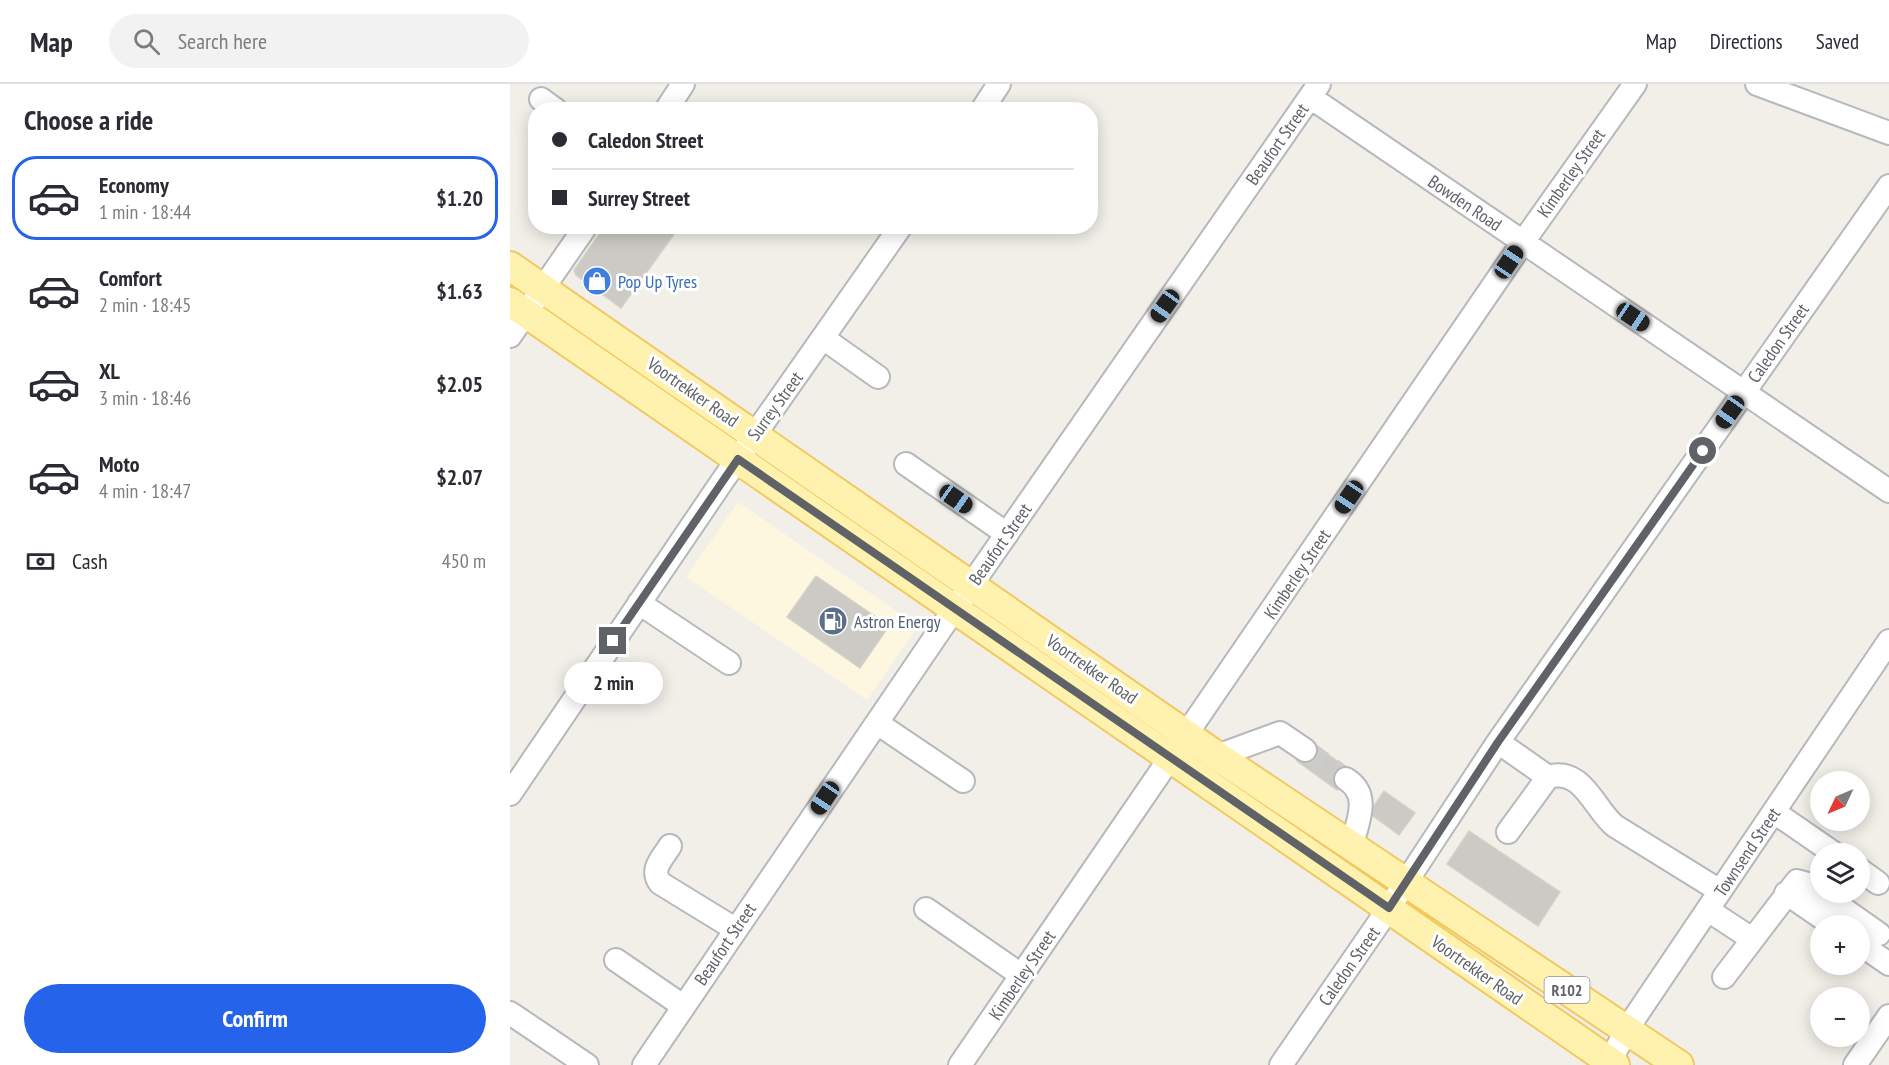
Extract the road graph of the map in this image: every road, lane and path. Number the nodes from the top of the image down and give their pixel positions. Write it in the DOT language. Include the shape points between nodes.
graph roads {
  1 [pos="683,84"];
  2 [pos="999,84"];
  3 [pos="1635,84"];
  4 [pos="1757,84"];
  5 [pos="1315,91"];
  6 [pos="671,102"];
  7 [pos="987,102"];
  8 [pos="1889,134"];
  9 [pos="1889,186"];
  10 [pos="581,234"];
  11 [pos="895,234"];
  12 [pos="1522,242"];
  13 [pos="510,266"];
  14 [pos="543,289"];
  15 [pos="518,307"];
  16 [pos="510,336"];
  17 [pos="823,338"];
  18 [pos="878,377"];
  19 [pos="1744,392"];
  20 [pos="755,434"];
  21 [pos="738,459"];
  22 [pos="906,464"];
  23 [pos="1889,491"];
  24 [pos="1007,534"];
  25 [pos="971,585"];
  26 [pos="639,603"];
  27 [pos="955,608"];
  28 [pos="1889,641"];
  29 [pos="729,663"];
  30 [pos="877,723"];
  31 [pos="1498,742"];
  32 [pos="1178,746"];
  33 [pos="1305,750"];
  34 [pos="1217,756"];
  35 [pos="1548,777"];
  36 [pos="1346,779"];
  37 [pos="963,781"];
  38 [pos="510,794"];
  39 [pos="1774,812"];
  40 [pos="1508,832"];
  41 [pos="1819,843"];
  42 [pos="670,846"];
  43 [pos="1351,848"];
  44 [pos="1406,883"];
  45 [pos="1786,893"];
  46 [pos="1714,900"];
  47 [pos="1389,908"];
  48 [pos="926,909"];
  49 [pos="1818,915"];
  50 [pos="1842,915"];
  51 [pos="735,929"];
  52 [pos="1752,939"];
  53 [pos="1870,939"];
  54 [pos="616,960"];
  55 [pos="1889,964"];
  56 [pos="1021,975"];
  57 [pos="1724,977"];
  58 [pos="682,1006"];
  59 [pos="510,1013"];
  60 [pos="1889,1016"];
  61 [pos="1627,1029"];
  62 [pos="1611,1064"];
  63 [pos="587,1065"];
  64 [pos="644,1065"];
  65 [pos="960,1065"];
  66 [pos="1281,1065"];
  67 [pos="1679,1065"];
  68 [pos="1855,1065"];
  1 -- 6 [label="street"];
  2 -- 7 [label="street"];
  3 -- 12 [label="street, Kimberley Street"];
  4 -- 8 [label="street"];
  5 -- 12 [label="street, Bowden Road"];
  5 -- 24 [label="street, Beaufort Street"];
  9 -- 19 [label="street, Caledon Street"];
  10 -- 14 [label="street"];
  11 -- 17 [label="street, Surrey Street"];
  12 -- 19 [label="street, Bowden Road"];
  12 -- 32 [label="street, Kimberley Street"];
  13 -- 14 [label="main road, Voortrekker Road / R102"];
  14 -- 15 [label="street"];
  14 -- 20 [label="main road, Voortrekker Road / R102"];
  15 -- 16 [label="street"];
  15 -- 21 [label="main road, Voortrekker Road / R102"];
  17 -- 18 [label="street"];
  17 -- 20 [label="street, Surrey Street"];
  19 -- 23 [label="street, Bowden Road"];
  19 -- 31 [label="street, Caledon Street"];
  20 -- 21 [label="street, Surrey Street"];
  20 -- 25 [label="main road, Voortrekker Road / R102"];
  21 -- 26 [label="street, Surrey Street"];
  21 -- 27 [label="main road, Voortrekker Road / R102"];
  22 -- 24 [label="street"];
  24 -- 25 [label="street, Beaufort Street"];
  25 -- 27 [label="street, Beaufort Street"];
  25 -- 32 [label="main road, Voortrekker Road / R102"];
  26 -- 29 [label="street"];
  26 -- 38 [label="street, Surrey Street"];
  27 -- 30 [label="street, Beaufort Street"];
  27 -- 32 [label="main road, Voortrekker Road / R102"];
  28 -- 39 [label="street, Townsend Street"];
  30 -- 37 [label="street"];
  30 -- 51 [label="street, Beaufort Street"];
  31 -- 35 [label="street"];
  31 -- 44 [label="street, Caledon Street"];
  32 -- 34 [label="main road, Voortrekker Road / R102"];
  32 -- 47 [label="main road, Voortrekker Road / R102"];
  32 -- 56 [label="street, Kimberley Street"];
  33 -- 34 [label="street" via="1280,733"];
  34 -- 43 [label="main road, Voortrekker Road / R102"];
  35 -- 40 [label="street"];
  35 -- 46 [label="street" via="1559,775 1589,791 1615,826"];
  36 -- 43 [label="street" via="1358,788 1361,800"];
  39 -- 41 [label="street"];
  39 -- 46 [label="street, Townsend Street"];
  42 -- 51 [label="street" via="656,867 660,883"];
  43 -- 44 [label="main road, Voortrekker Road / R102"];
  44 -- 47 [label="street, Caledon Street"];
  44 -- 61 [label="main road, Voortrekker Road / R102"];
  45 -- 49 [label="street"];
  45 -- 50 [label="street" via="1797,881 1804,882"];
  45 -- 52 [label="street"];
  46 -- 52 [label="street"];
  46 -- 61 [label="street, Townsend Street"];
  47 -- 62 [label="main road, Voortrekker Road / R102"];
  47 -- 66 [label="street, Caledon Street"];
  48 -- 56 [label="street"];
  51 -- 58 [label="street, Beaufort Street"];
  52 -- 57 [label="street"];
  53 -- 55 [label="street"];
  54 -- 58 [label="street"];
  56 -- 65 [label="street, Kimberley Street"];
  58 -- 64 [label="street, Beaufort Street"];
  59 -- 63 [label="street"];
  60 -- 68 [label="street"];
  61 -- 62 [label="street, Townsend Street"];
  61 -- 67 [label="main road, Voortrekker Road / R102"];
}
